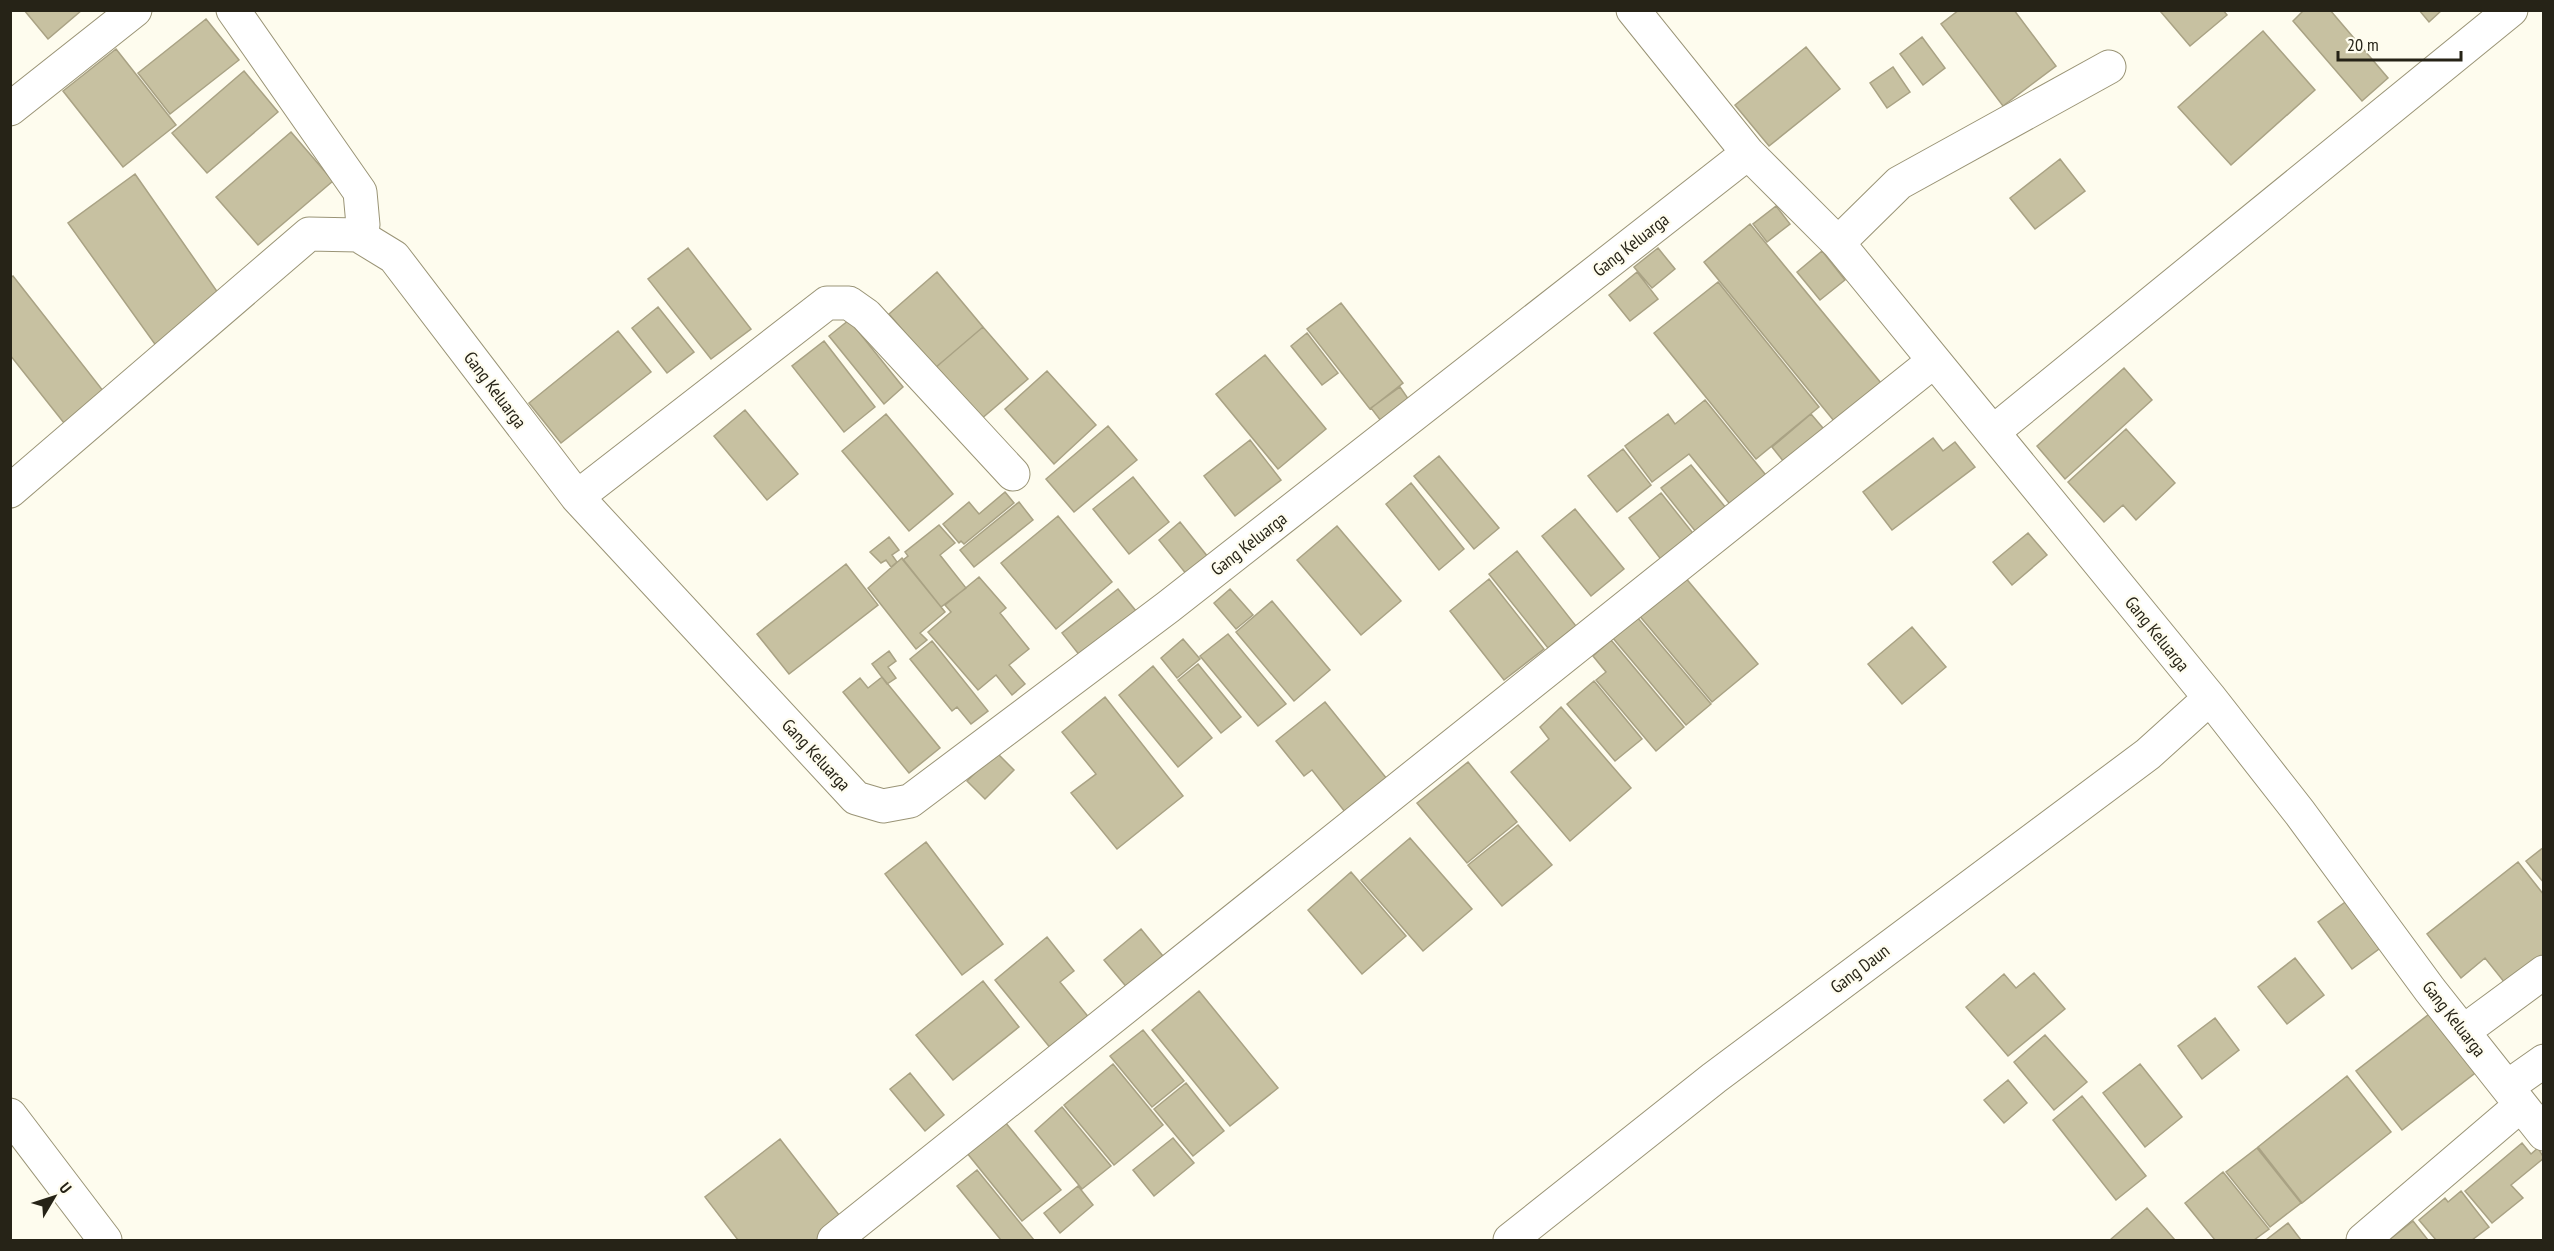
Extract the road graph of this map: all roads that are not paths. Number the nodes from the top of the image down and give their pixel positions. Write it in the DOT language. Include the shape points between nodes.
graph roads {
  1 [pos="135,10"];
  2 [pos="1633,10"];
  3 [pos="2511,10"];
  4 [pos="234,11"];
  5 [pos="2109,67"];
  6 [pos="10,109"];
  7 [pos="1748,153"];
  8 [pos="358,235"];
  9 [pos="1838,243"];
  10 [pos="1934,361"];
  11 [pos="1993,432"];
  12 [pos="1012,474"];
  13 [pos="10,491"];
  14 [pos="577,497"];
  15 [pos="2210,698"];
  16 [pos="2544,972"];
  17 [pos="2464,1031"];
  18 [pos="2544,1061"];
  19 [pos="2514,1096"];
  20 [pos="10,1115"];
  21 [pos="2544,1134"];
  22 [pos="105,1240"];
  23 [pos="834,1240"];
  24 [pos="1510,1240"];
  25 [pos="2362,1240"];
  1 -- 6 [label="street"];
  2 -- 7 [label="street, Gang Keluarga"];
  3 -- 11 [label="street"];
  4 -- 8 [label="street" via="360,192 363,225"];
  5 -- 9 [label="street" via="1899,183"];
  7 -- 9 [label="street, Gang Keluarga"];
  7 -- 14 [label="street, Gang Keluarga" via="1159,614 910,801 882,806 856,798"];
  8 -- 13 [label="street" via="309,234"];
  8 -- 14 [label="street, Gang Keluarga" via="394,257"];
  9 -- 10 [label="street, Gang Keluarga"];
  10 -- 11 [label="street, Gang Keluarga"];
  10 -- 23 [label="street"];
  11 -- 15 [label="street, Gang Keluarga"];
  12 -- 14 [label="street" via="866,315 849,303 827,303"];
  15 -- 17 [label="street, Gang Keluarga"];
  15 -- 24 [label="street, Gang Daun" via="2148,754 1714,1078"];
  16 -- 17 [label="street"];
  17 -- 19 [label="street, Gang Keluarga"];
  18 -- 19 [label="street"];
  19 -- 21 [label="street, Gang Keluarga"];
  19 -- 25 [label="street"];
  20 -- 22 [label="street"];
}
